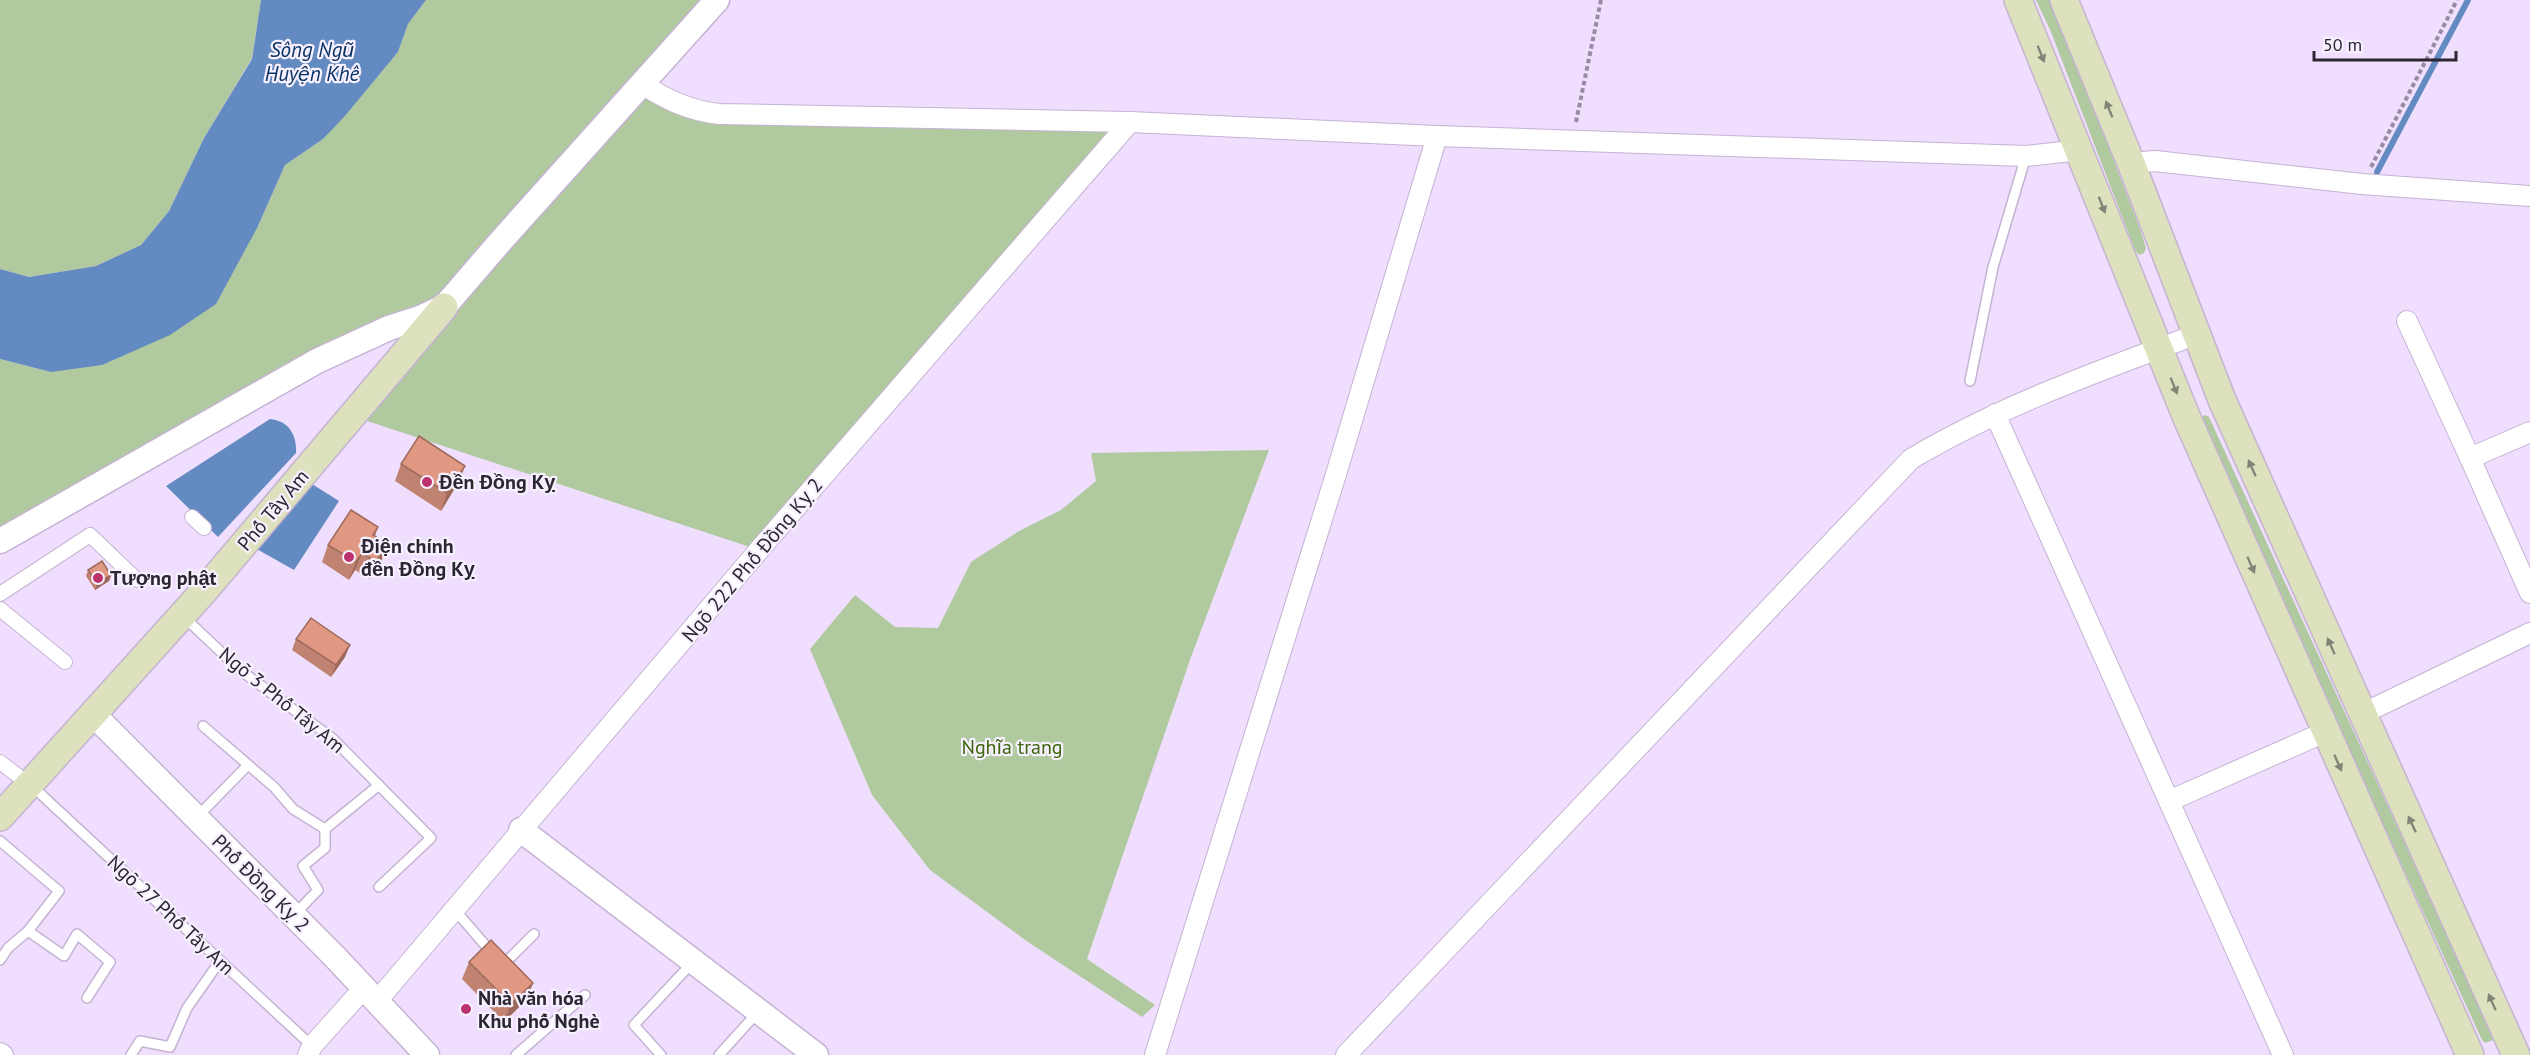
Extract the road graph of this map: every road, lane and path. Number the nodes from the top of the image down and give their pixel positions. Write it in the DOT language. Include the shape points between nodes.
graph roads {
  1 [pos="717,0"];
  2 [pos="1600,0"];
  3 [pos="2018,0"];
  4 [pos="2064,0"];
  5 [pos="2457,0"];
  6 [pos="642,84"];
  7 [pos="1130,122"];
  8 [pos="1437,136"];
  9 [pos="1572,140"];
  10 [pos="2081,150"];
  11 [pos="2026,156"];
  12 [pos="2131,164"];
  13 [pos="2362,184"];
  14 [pos="2530,196"];
  15 [pos="444,307"];
  16 [pos="2407,321"];
  17 [pos="2195,335"];
  18 [pos="2158,349"];
  19 [pos="1970,381"];
  20 [pos="1995,414"];
  21 [pos="2530,432"];
  22 [pos="2470,458"];
  23 [pos="192,517"];
  24 [pos="204,528"];
  25 [pos="0,541"];
  26 [pos="137,580"];
  27 [pos="2530,593"];
  28 [pos="0,594"];
  29 [pos="0,609"];
  30 [pos="182,615"];
  31 [pos="2530,633"];
  32 [pos="65,662"];
  33 [pos="93,714"];
  34 [pos="2362,714"];
  35 [pos="203,726"];
  36 [pos="2325,732"];
  37 [pos="0,762"];
  38 [pos="248,765"];
  39 [pos="30,785"];
  40 [pos="379,785"];
  41 [pos="2169,801"];
  42 [pos="0,817"];
  43 [pos="196,818"];
  44 [pos="325,829"];
  45 [pos="521,830"];
  46 [pos="0,841"];
  47 [pos="379,887"];
  48 [pos="454,909"];
  49 [pos="293,916"];
  50 [pos="28,932"];
  51 [pos="534,934"];
  52 [pos="0,960"];
  53 [pos="220,961"];
  54 [pos="694,961"];
  55 [pos="370,995"];
  56 [pos="585,995"];
  57 [pos="87,998"];
  58 [pos="759,1011"];
  59 [pos="310,1050"];
  60 [pos="518,1054"];
  61 [pos="131,1055"];
  62 [pos="427,1055"];
  63 [pos="661,1055"];
  64 [pos="719,1055"];
  65 [pos="816,1055"];
  66 [pos="1155,1055"];
  67 [pos="1346,1055"];
  68 [pos="2283,1055"];
  69 [pos="2470,1055"];
  70 [pos="2516,1055"];
  1 -- 6 [label="street"];
  2 -- 9 [label="path"];
  3 -- 10 [label="main road, one-way"];
  12 -- 4 [label="main road, one-way"];
  5 -- 13 [label="path"];
  6 -- 7 [label="street" via="667,100 720,114"];
  6 -- 15 [label="street"];
  7 -- 8 [label="street"];
  7 -- 45 [label="street, Ngõ 222 Phố Đồng Kỵ 2"];
  8 -- 9 [label="street"];
  8 -- 66 [label="street"];
  9 -- 11 [label="street"];
  10 -- 11 [label="street"];
  10 -- 18 [label="main road, one-way"];
  11 -- 19 [label="lane" via="1993,267"];
  12 -- 13 [label="street" via="2155,161"];
  12 -- 17 [label="main road"];
  13 -- 14 [label="street"];
  15 -- 25 [label="street" via="318,361"];
  15 -- 30 [label="main road, Phố Tây Am"];
  16 -- 22 [label="street"];
  17 -- 18 [label="street"];
  34 -- 17 [label="main road, one-way"];
  18 -- 20 [label="street"];
  18 -- 36 [label="main road, one-way"];
  20 -- 41 [label="street"];
  20 -- 67 [label="street" via="1911,459"];
  21 -- 22 [label="street"];
  22 -- 27 [label="street"];
  23 -- 24 [label="street"];
  26 -- 28 [label="street" via="90,535"];
  29 -- 32 [label="street"];
  30 -- 33 [label="main road, Phố Tây Am"];
  30 -- 40 [label="lane, Ngõ 3 Phố Tây Am" via="240,670 332,738"];
  31 -- 34 [label="street"];
  33 -- 39 [label="main road, Phố Tây Am"];
  33 -- 43 [label="street, Phố Đồng Kỵ 2"];
  70 -- 34 [label="main road, one-way"];
  35 -- 38 [label="lane"];
  36 -- 41 [label="street"];
  36 -- 69 [label="main road, one-way"];
  37 -- 39 [label="street"];
  38 -- 43 [label="lane"];
  38 -- 44 [label="lane" via="293,809"];
  39 -- 42 [label="main road, Phố Tây Am"];
  39 -- 53 [label="lane, Ngõ 27 Phố Tây Am"];
  40 -- 44 [label="lane"];
  40 -- 47 [label="lane, Ngõ 3 Phố Tây Am" via="431,838"];
  41 -- 68 [label="street"];
  43 -- 49 [label="street, Phố Đồng Kỵ 2"];
  44 -- 49 [label="lane" via="325,848 303,866 318,890"];
  45 -- 48 [label="street, Ngõ 222 Phố Đồng Kỵ 2"];
  45 -- 54 [label="street"];
  46 -- 50 [label="lane" via="58,891"];
  48 -- 51 [label="lane" via="502,966"];
  48 -- 55 [label="street, Ngõ 222 Phố Đồng Kỵ 2"];
  49 -- 55 [label="street, Phố Đồng Kỵ 2"];
  50 -- 52 [label="lane"];
  50 -- 57 [label="lane" via="64,956 77,934 110,962"];
  53 -- 59 [label="lane, Ngõ 27 Phố Tây Am"];
  53 -- 61 [label="lane" via="187,1008 170,1047 140,1041"];
  54 -- 58 [label="street"];
  54 -- 63 [label="lane" via="634,1025"];
  55 -- 59 [label="street, Ngõ 222 Phố Đồng Kỵ 2"];
  55 -- 62 [label="street, Phố Đồng Kỵ 2"];
  56 -- 60 [label="lane"];
  58 -- 64 [label="lane"];
  58 -- 65 [label="street"];
}
